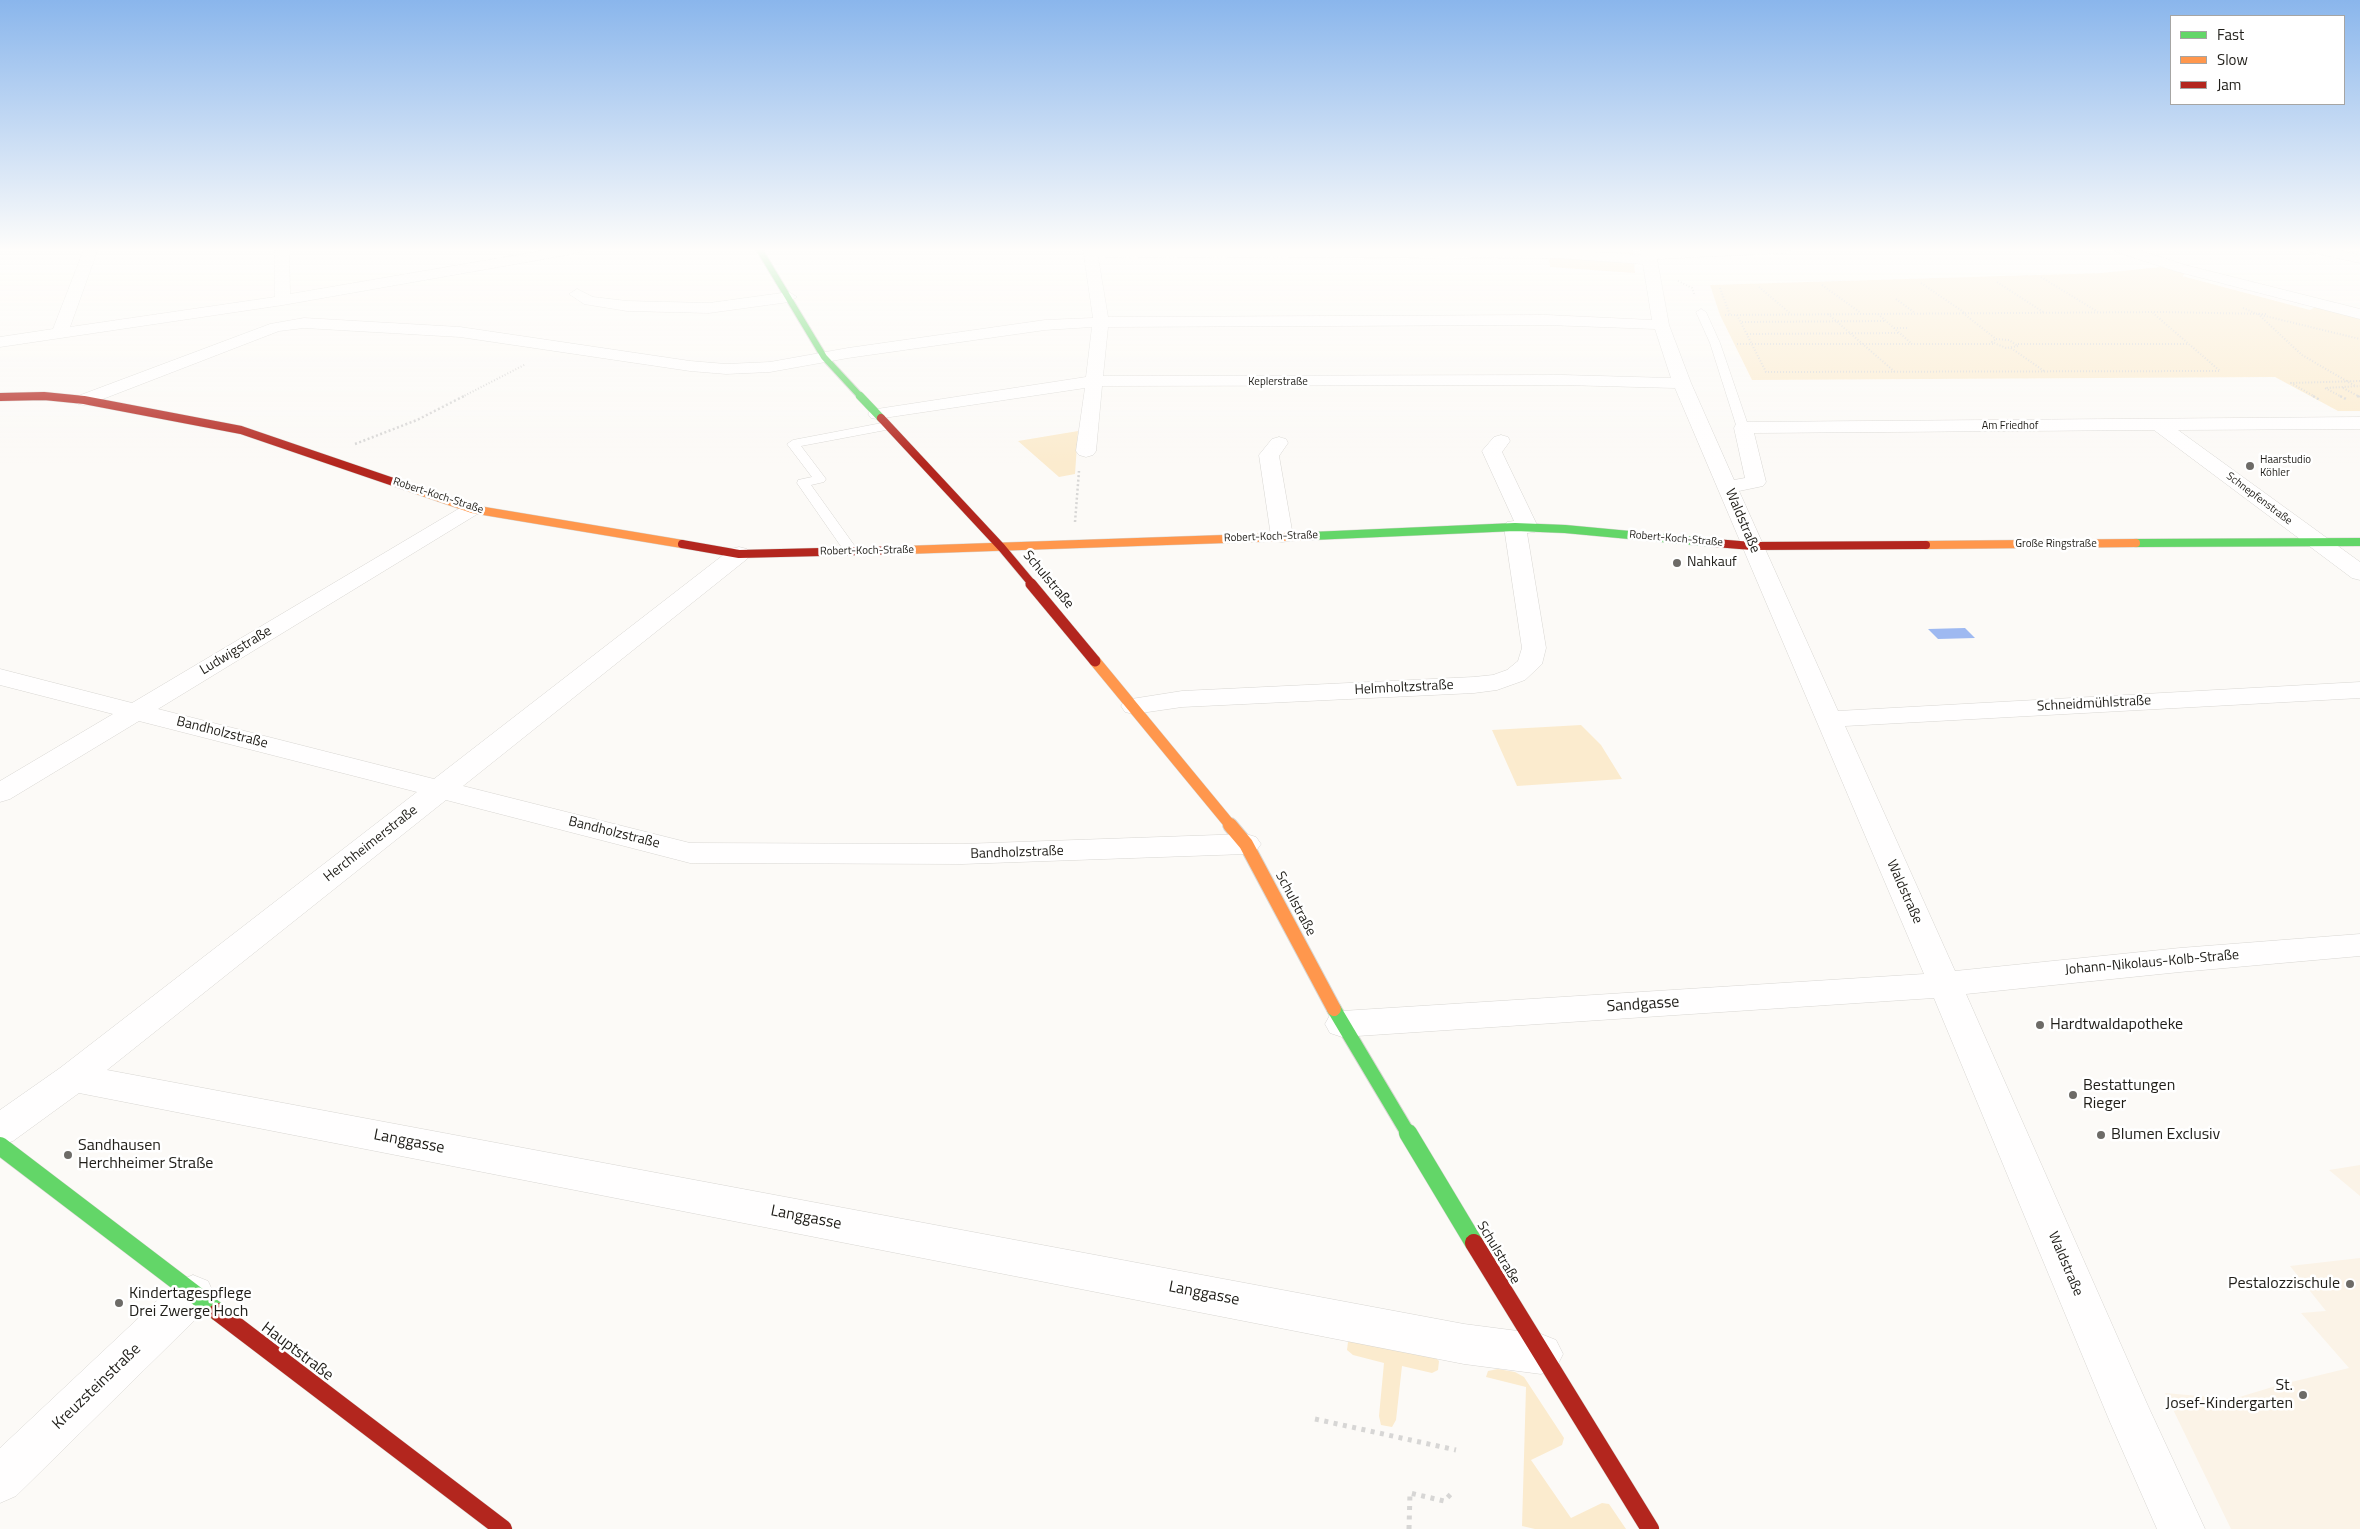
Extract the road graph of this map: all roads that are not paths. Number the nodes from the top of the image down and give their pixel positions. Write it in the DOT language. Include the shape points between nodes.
graph roads {
  1 [pos="64,320"];
  2 [pos="149,320"];
  3 [pos="803,320"];
  4 [pos="1468,320"];
  5 [pos="1555,320"];
  6 [pos="1660,320"];
  7 [pos="1705,320"];
  8 [pos="1101,322"];
  9 [pos="1661,325"];
  10 [pos="59,334"];
  11 [pos="0,342"];
  12 [pos="824,357"];
  13 [pos="1094,381"];
  14 [pos="1682,383"];
  15 [pos="0,397"];
  16 [pos="84,400"];
  17 [pos="882,420"];
  18 [pos="2360,423"];
  19 [pos="2159,425"];
  20 [pos="1743,428"];
  21 [pos="1501,442"];
  22 [pos="1279,444"];
  23 [pos="1086,451"];
  24 [pos="1728,487"];
  25 [pos="472,509"];
  26 [pos="1521,527"];
  27 [pos="1282,536"];
  28 [pos="2317,542"];
  29 [pos="2360,542"];
  30 [pos="1752,546"];
  31 [pos="1002,548"];
  32 [pos="852,552"];
  33 [pos="739,554"];
  34 [pos="2360,573"];
  35 [pos="0,677"];
  36 [pos="2360,690"];
  37 [pos="1134,706"];
  38 [pos="136,711"];
  39 [pos="1827,719"];
  40 [pos="441,789"];
  41 [pos="0,792"];
  42 [pos="1246,844"];
  43 [pos="2360,945"];
  44 [pos="1945,985"];
  45 [pos="1342,1024"];
  46 [pos="73,1078"];
  47 [pos="0,1130"];
  48 [pos="0,1146"];
  49 [pos="193,1294"];
  50 [pos="1540,1354"];
  51 [pos="0,1480"];
  52 [pos="503,1529"];
  53 [pos="1650,1529"];
  54 [pos="2181,1529"];
  1 -- 10 [label="street"];
  2 -- 10 [label="street"];
  3 -- 12 [label="street, Schulstraße"];
  4 -- 8 [label="street"];
  5 -- 9 [label="street"];
  6 -- 9 [label="street, Waldstraße"];
  7 -- 20 [label="lane"];
  8 -- 12 [label="street" via="1045,325"];
  8 -- 13 [label="street"];
  9 -- 14 [label="street, Waldstraße"];
  10 -- 11 [label="street"];
  12 -- 16 [label="street" via="770,367 690,366 460,332 291,324"];
  12 -- 17 [label="street, Schulstraße"];
  13 -- 14 [label="street, Keplerstraße" via="1563,380"];
  13 -- 17 [label="street, Keplerstraße"];
  13 -- 23 [label="street"];
  14 -- 24 [label="street, Waldstraße"];
  15 -- 16 [label="street, Robert-Koch-Straße" via="44,396"];
  16 -- 25 [label="street, Robert-Koch-Straße" via="241,430"];
  17 -- 31 [label="street, Schulstraße"];
  17 -- 32 [label="lane" via="789,439 820,479 802,483"];
  18 -- 19 [label="street, Am Friedhof"];
  19 -- 20 [label="street, Am Friedhof"];
  19 -- 28 [label="street, Schnepfenstraße"];
  20 -- 24 [label="street" via="1756,482"];
  21 -- 26 [label="street, Helmholtzstraße" via="1492,450"];
  22 -- 27 [label="street" via="1269,455"];
  24 -- 30 [label="street, Waldstraße"];
  25 -- 33 [label="street, Robert-Koch-Straße"];
  25 -- 38 [label="street, Ludwigstraße"];
  26 -- 27 [label="street, Robert-Koch-Straße"];
  26 -- 30 [label="street, Robert-Koch-Straße"];
  26 -- 37 [label="street, Helmholtzstraße" via="1534,648 1530,664 1516,675 1474,685 1182,699"];
  27 -- 31 [label="street, Robert-Koch-Straße"];
  28 -- 29 [label="street, Große Ringstraße"];
  28 -- 30 [label="street, Große Ringstraße"];
  28 -- 34 [label="street, Schnepfenstraße"];
  30 -- 39 [label="street, Waldstraße"];
  31 -- 32 [label="street, Robert-Koch-Straße"];
  31 -- 37 [label="street, Schulstraße"];
  32 -- 33 [label="street, Robert-Koch-Straße"];
  33 -- 40 [label="street, Herchheimerstraße"];
  35 -- 38 [label="street, Bandholzstraße"];
  36 -- 39 [label="street, Schneidmühlstraße"];
  37 -- 42 [label="street, Schulstraße"];
  38 -- 40 [label="street, Bandholzstraße"];
  38 -- 41 [label="street, Ludwigstraße"];
  39 -- 44 [label="street, Waldstraße"];
  40 -- 42 [label="street, Bandholzstraße" via="690,853 962,854"];
  40 -- 46 [label="street, Herchheimerstraße"];
  42 -- 45 [label="street, Schulstraße"];
  43 -- 44 [label="street, Johann-Nikolaus-Kolb-Straße"];
  44 -- 45 [label="street, Sandgasse"];
  44 -- 54 [label="street, Waldstraße"];
  45 -- 50 [label="street, Schulstraße"];
  46 -- 47 [label="street, Herchheimerstraße"];
  46 -- 50 [label="street, Langgasse" via="1464,1344"];
  48 -- 49 [label="street, Hauptstraße"];
  49 -- 51 [label="street, Kreuzsteinstraße"];
  49 -- 52 [label="street, Hauptstraße"];
  50 -- 53 [label="street, Schulstraße"];
}
